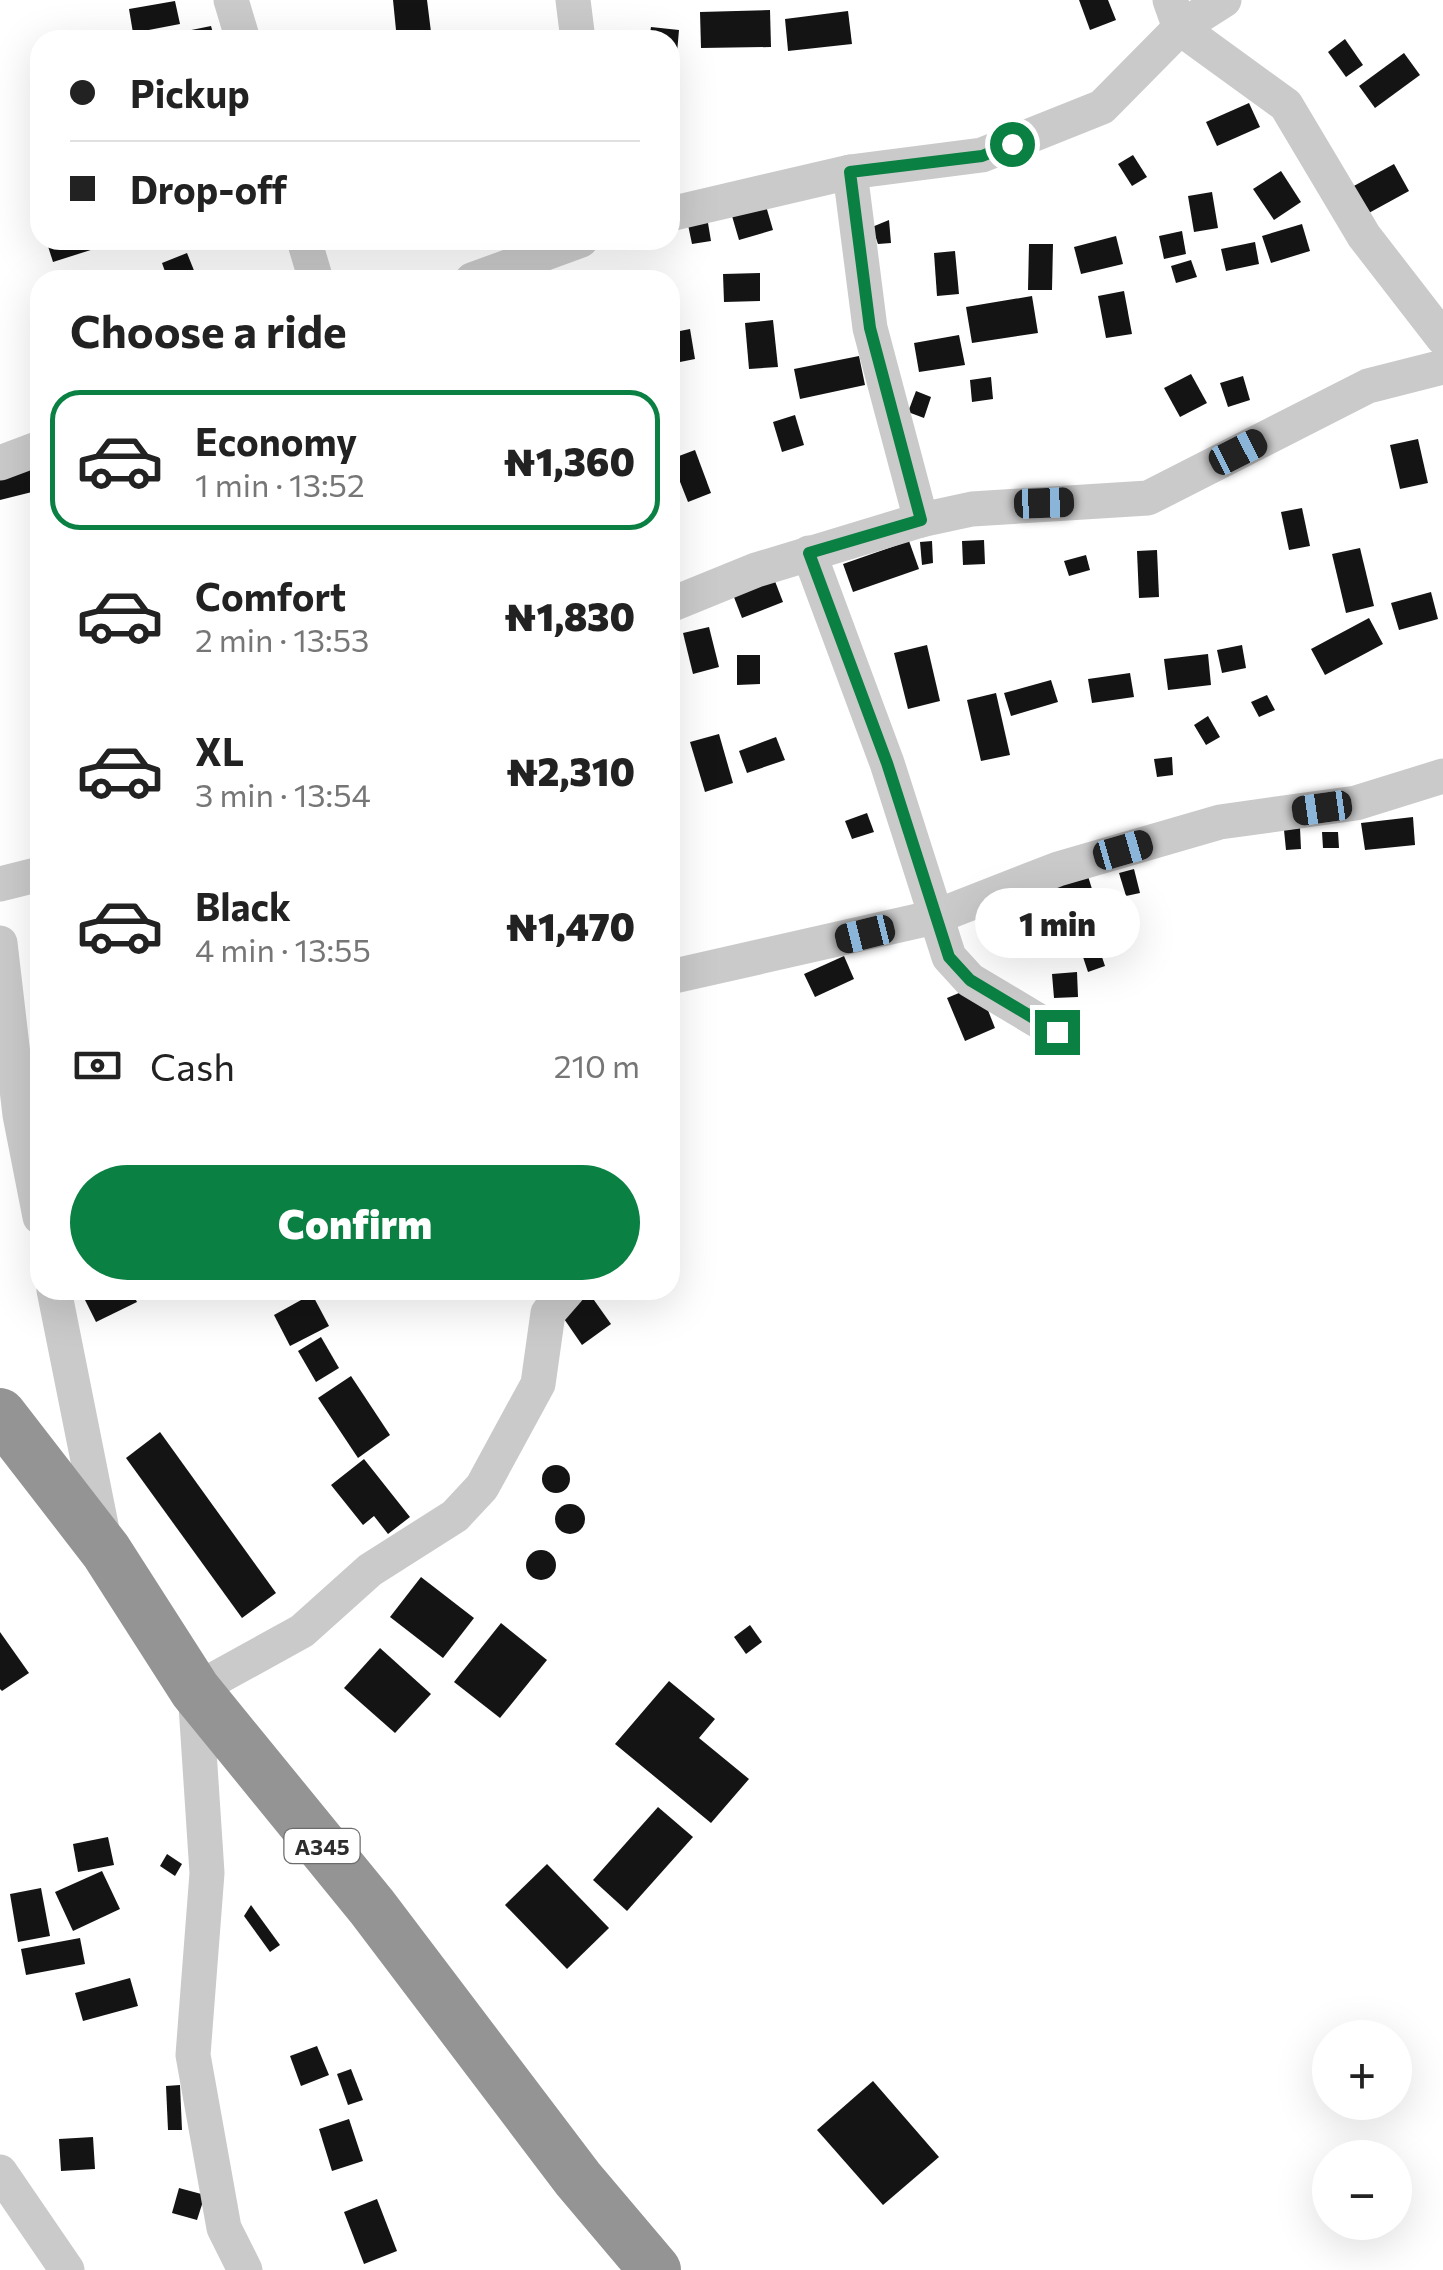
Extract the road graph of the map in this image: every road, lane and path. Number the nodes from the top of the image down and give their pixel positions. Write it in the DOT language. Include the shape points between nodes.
graph roads {
  1 [pos="231,0"];
  2 [pos="573,0"];
  3 [pos="1224,0"];
  4 [pos="1175,14"];
  5 [pos="240,30"];
  6 [pos="577,30"];
  7 [pos="850,172"];
  8 [pos="680,212"];
  9 [pos="554,250"];
  10 [pos="499,270"];
  11 [pos="1443,338"];
  12 [pos="1443,367"];
  13 [pos="30,452"];
  14 [pos="0,462"];
  15 [pos="921,520"];
  16 [pos="809,553"];
  17 [pos="680,600"];
  18 [pos="1443,776"];
  19 [pos="30,876"];
  20 [pos="0,884"];
  21 [pos="935,916"];
  22 [pos="0,944"];
  23 [pos="680,975"];
  24 [pos="1057,1032"];
  25 [pos="30,1166"];
  26 [pos="56,1300"];
  27 [pos="560,1300"];
  28 [pos="0,1414"];
  29 [pos="106,1551"];
  30 [pos="195,1690"];
  31 [pos="0,2172"];
  32 [pos="67,2270"];
  33 [pos="246,2270"];
  34 [pos="655,2270"];
  1 -- 5 [label="street"];
  2 -- 6 [label="street"];
  3 -- 4 [label="street"];
  4 -- 7 [label="street" via="1102,107 982,156"];
  4 -- 11 [label="street" via="1286,105 1364,236"];
  7 -- 8 [label="street"];
  7 -- 15 [label="street" via="870,328"];
  9 -- 10 [label="street"];
  12 -- 15 [label="street" via="1368,386 1148,498 972,509"];
  13 -- 14 [label="street"];
  15 -- 16 [label="street"];
  16 -- 17 [label="street"];
  16 -- 21 [label="street"];
  18 -- 21 [label="street" via="1356,803 1220,822 1058,869"];
  19 -- 20 [label="street"];
  21 -- 23 [label="street"];
  21 -- 24 [label="street" via="958,971"];
  22 -- 25 [label="street"];
  26 -- 29 [label="street"];
  27 -- 30 [label="street" via="548,1314 538,1384 482,1487 455,1516 370,1570 302,1631"];
  28 -- 29 [label="highway, A345"];
  29 -- 30 [label="highway, A345"];
  30 -- 33 [label="street" via="207,1873 193,2055 224,2228"];
  30 -- 34 [label="highway, A345"];
  31 -- 32 [label="street"];
}
